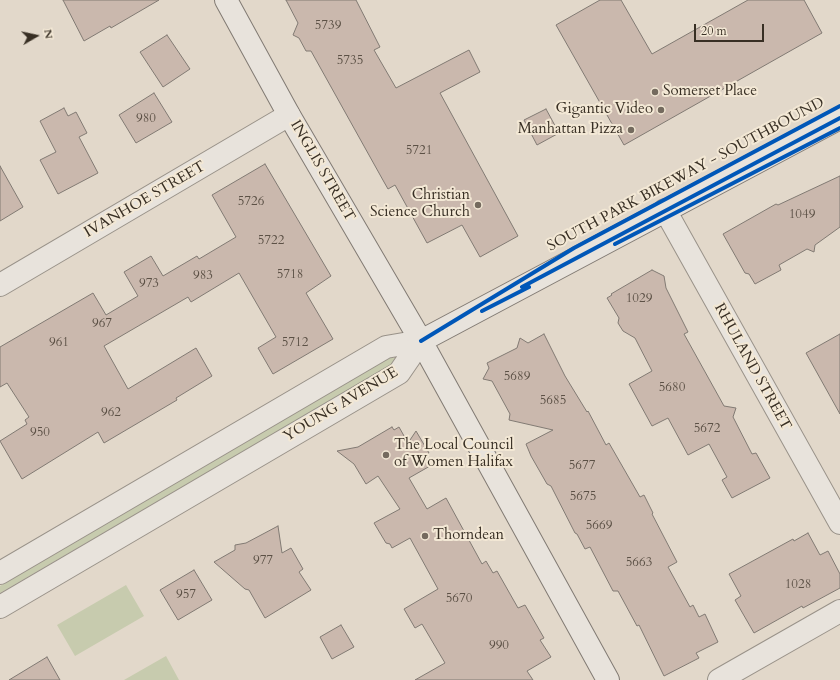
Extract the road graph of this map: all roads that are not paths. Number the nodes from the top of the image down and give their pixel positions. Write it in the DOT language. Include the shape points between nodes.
graph roads {
  1 [pos="226,0"];
  2 [pos="289,115"];
  3 [pos="840,118"];
  4 [pos="665,210"];
  5 [pos="0,285"];
  6 [pos="421,341"];
  7 [pos="840,523"];
  8 [pos="0,573"];
  9 [pos="0,607"];
  10 [pos="840,612"];
  11 [pos="607,680"];
  12 [pos="719,680"];
  1 -- 2 [label="street, INGLIS STREET"];
  2 -- 5 [label="street, IVANHOE STREET"];
  2 -- 6 [label="street, INGLIS STREET"];
  3 -- 4 [label="street"];
  4 -- 6 [label="street"];
  4 -- 7 [label="street, RHULAND STREET"];
  6 -- 8 [label="street, YOUNG AVENUE" via="386,347"];
  6 -- 9 [label="street, YOUNG AVENUE" via="399,373"];
  6 -- 11 [label="street, INGLIS STREET"];
  10 -- 12 [label="street"];
}
